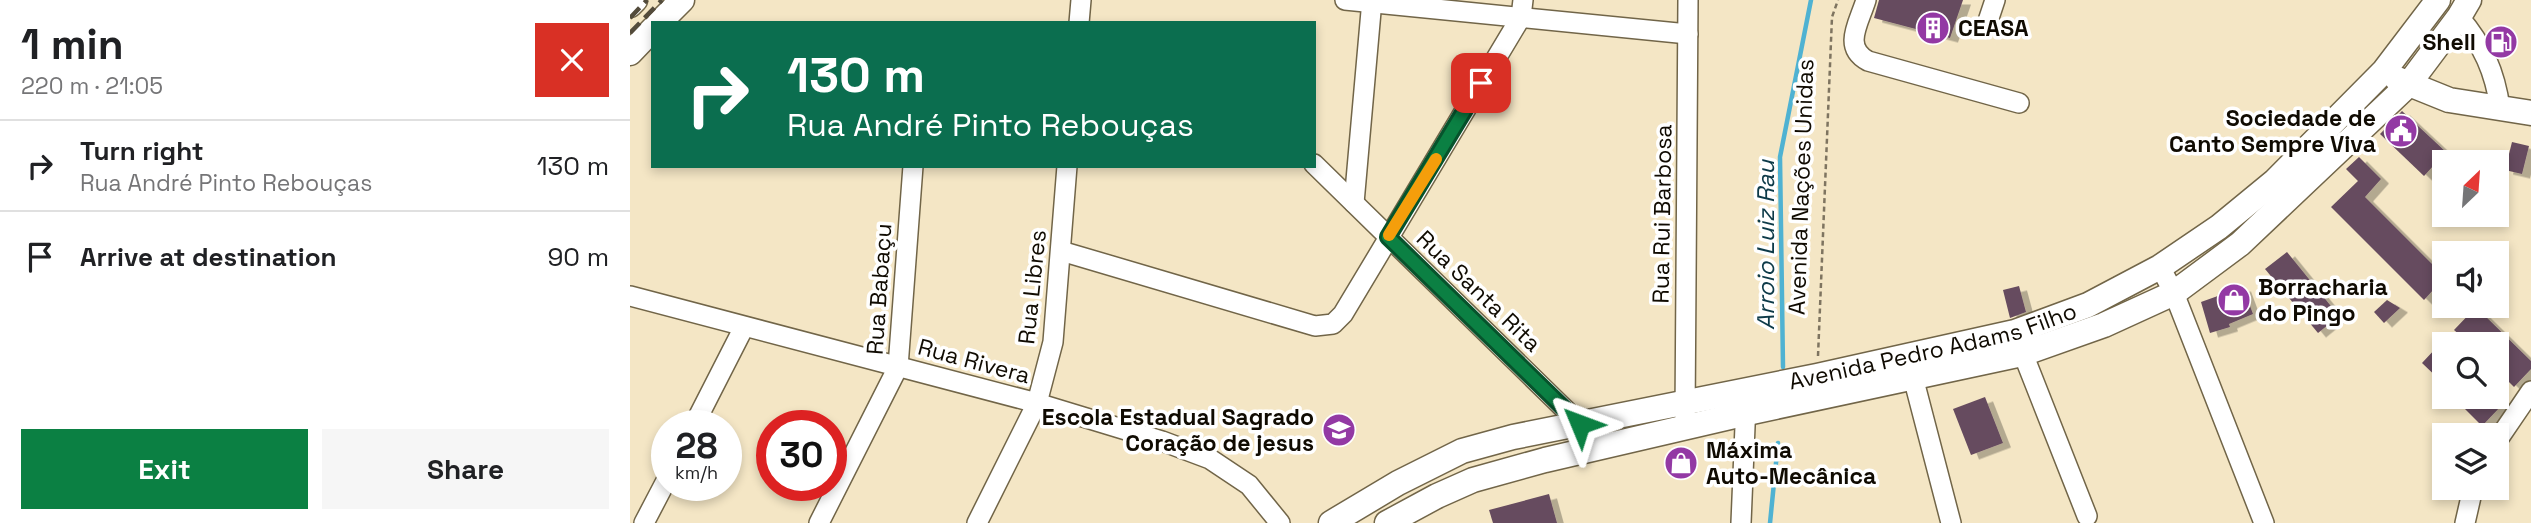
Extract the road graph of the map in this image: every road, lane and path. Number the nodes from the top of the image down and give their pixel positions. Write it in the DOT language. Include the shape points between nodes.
graph roads {
  1 [pos="635,0"];
  2 [pos="682,0"];
  3 [pos="1081,0"];
  4 [pos="1345,0"];
  5 [pos="1688,0"];
  6 [pos="1838,0"];
  7 [pos="1866,0"];
  8 [pos="1995,0"];
  9 [pos="2438,0"];
  10 [pos="1372,1"];
  11 [pos="630,5"];
  12 [pos="1522,9"];
  13 [pos="2464,9"];
  14 [pos="661,21"];
  15 [pos="1079,21"];
  16 [pos="1987,24"];
  17 [pos="651,31"];
  18 [pos="1688,34"];
  19 [pos="630,52"];
  20 [pos="2384,71"];
  21 [pos="2408,86"];
  22 [pos="2019,103"];
  23 [pos="2500,108"];
  24 [pos="2531,113"];
  25 [pos="1316,166"];
  26 [pos="913,168"];
  27 [pos="1067,168"];
  28 [pos="1354,203"];
  29 [pos="1388,237"];
  30 [pos="1062,251"];
  31 [pos="2160,267"];
  32 [pos="2174,293"];
  33 [pos="630,296"];
  34 [pos="744,327"];
  35 [pos="2019,343"];
  36 [pos="898,367"];
  37 [pos="1817,376"];
  38 [pos="1870,376"];
  39 [pos="1913,377"];
  40 [pos="2531,391"];
  41 [pos="1746,401"];
  42 [pos="1037,403"];
  43 [pos="1685,403"];
  44 [pos="702,410"];
  45 [pos="2509,423"];
  46 [pos="1580,424"];
  47 [pos="1685,428"];
  48 [pos="2470,500"];
  49 [pos="656,501"];
  50 [pos="2087,516"];
  51 [pos="644,523"];
  52 [pos="819,523"];
  53 [pos="977,523"];
  54 [pos="1280,523"];
  55 [pos="1331,523"];
  56 [pos="1387,523"];
  57 [pos="1741,523"];
  58 [pos="1951,523"];
  59 [pos="2264,523"];
  60 [pos="2465,523"];
  1 -- 11 [label="main road"];
  2 -- 14 [label="main road"];
  3 -- 15 [label="street"];
  4 -- 10 [label="street"];
  5 -- 18 [label="street, Rua Rui Barbosa"];
  6 -- 37 [label="path, Avenida Nações Unidas" via="1832,17"];
  7 -- 22 [label="street" via="1852,43 1860,56"];
  8 -- 16 [label="street"];
  9 -- 20 [label="main road, Avenida Pedro Adams Filho"];
  10 -- 12 [label="street"];
  10 -- 28 [label="street"];
  12 -- 18 [label="street"];
  12 -- 29 [label="street"];
  13 -- 21 [label="main road, Avenida Pedro Adams Filho"];
  13 -- 23 [label="street" via="2487,57"];
  17 -- 19 [label="main road"];
  18 -- 43 [label="street, Rua Rui Barbosa"];
  20 -- 21 [label="main road"];
  20 -- 31 [label="main road, Avenida Pedro Adams Filho" via="2275,181"];
  21 -- 23 [label="main road" via="2449,100"];
  21 -- 32 [label="main road, Avenida Pedro Adams Filho" via="2240,244"];
  23 -- 24 [label="main road"];
  25 -- 28 [label="street, Rua Santa Rita"];
  26 -- 36 [label="street, Rua Babaçu"];
  27 -- 30 [label="street, Rua Libres"];
  28 -- 29 [label="street, Rua Santa Rita"];
  29 -- 30 [label="street" via="1343,314 1324,326"];
  29 -- 46 [label="street, Rua Santa Rita"];
  30 -- 42 [label="street, Rua Libres" via="1053,342"];
  31 -- 32 [label="street"];
  31 -- 35 [label="main road, Avenida Pedro Adams Filho"];
  32 -- 35 [label="main road, Avenida Pedro Adams Filho" via="2104,325"];
  32 -- 59 [label="street"];
  33 -- 34 [label="street, Rua Rivera"];
  34 -- 36 [label="street, Rua Rivera"];
  34 -- 44 [label="street"];
  35 -- 38 [label="main road, Avenida Pedro Adams Filho"];
  35 -- 39 [label="main road, Avenida Pedro Adams Filho"];
  35 -- 50 [label="street"];
  36 -- 42 [label="street, Rua Rivera"];
  36 -- 52 [label="street, Rua Babaçu"];
  37 -- 38 [label="main road, Avenida Pedro Adams Filho"];
  37 -- 41 [label="main road, Avenida Pedro Adams Filho"];
  38 -- 39 [label="main road, Avenida Pedro Adams Filho"];
  38 -- 41 [label="main road, Avenida Pedro Adams Filho"];
  39 -- 58 [label="street"];
  40 -- 45 [label="street"];
  41 -- 43 [label="main road, Avenida Pedro Adams Filho"];
  41 -- 47 [label="main road, Avenida Pedro Adams Filho"];
  41 -- 57 [label="street"];
  42 -- 53 [label="street, Rua Libres"];
  42 -- 54 [label="street, Rua Rivera" via="1210,459 1249,485"];
  43 -- 46 [label="main road, Avenida Pedro Adams Filho"];
  43 -- 47 [label="street, Rua Rui Barbosa"];
  46 -- 55 [label="main road, Avenida Pedro Adams Filho" via="1462,450"];
  47 -- 56 [label="main road, Avenida Pedro Adams Filho" via="1474,480"];
  48 -- 60 [label="street"];
  49 -- 51 [label="street"];
}
